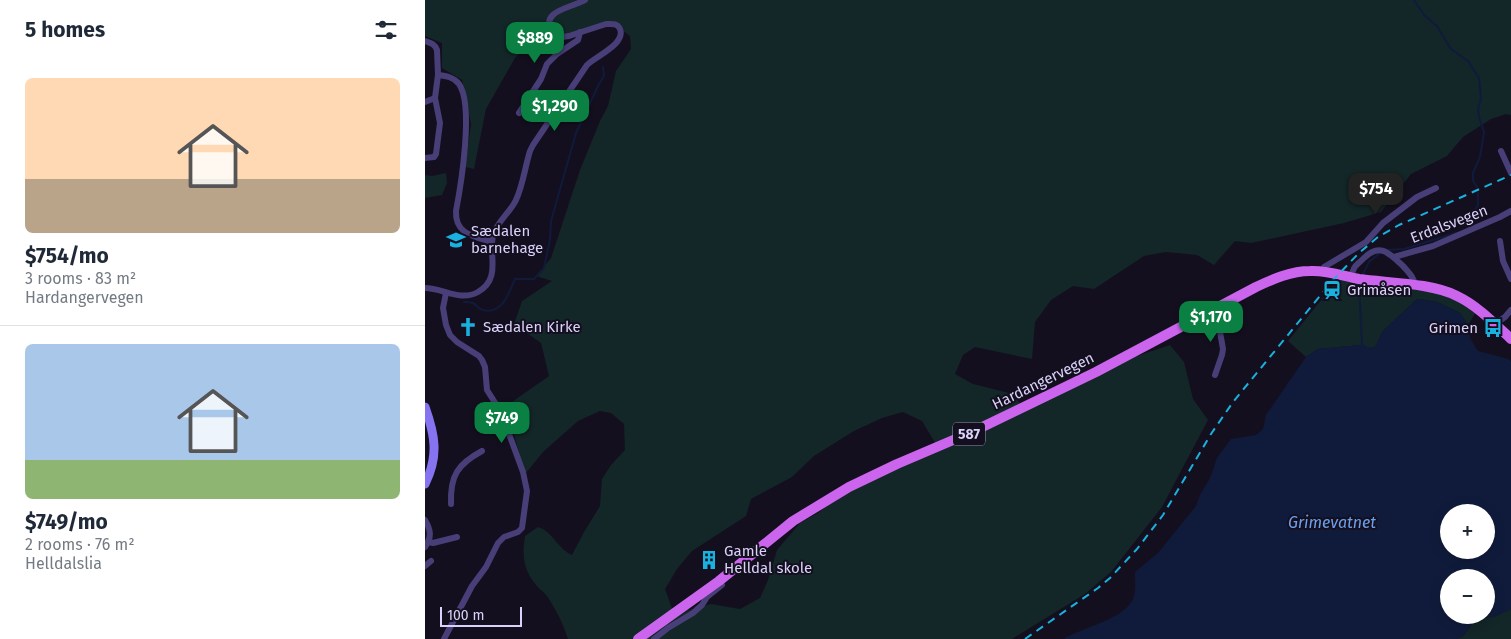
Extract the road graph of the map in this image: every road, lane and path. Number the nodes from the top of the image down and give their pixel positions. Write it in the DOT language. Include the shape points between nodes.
graph roads {
  1 [pos="585,0"];
  2 [pos="580,32"];
  3 [pos="425,41"];
  4 [pos="439,75"];
  5 [pos="435,98"];
  6 [pos="425,102"];
  7 [pos="519,113"];
  8 [pos="1501,150"];
  9 [pos="425,158"];
  10 [pos="1511,173"];
  11 [pos="1436,188"];
  12 [pos="1511,211"];
  13 [pos="1500,241"];
  14 [pos="492,242"];
  15 [pos="1388,254"];
  16 [pos="1323,272"];
  17 [pos="1358,279"];
  18 [pos="1511,279"];
  19 [pos="1415,286"];
  20 [pos="425,288"];
  21 [pos="446,292"];
  22 [pos="1211,310"];
  23 [pos="1511,310"];
  24 [pos="1495,324"];
  25 [pos="1511,339"];
  26 [pos="1215,375"];
  27 [pos="425,407"];
  28 [pos="482,451"];
  29 [pos="425,484"];
  30 [pos="451,484"];
  31 [pos="443,487"];
  32 [pos="451,504"];
  33 [pos="425,520"];
  34 [pos="457,537"];
  35 [pos="427,544"];
  36 [pos="722,586"];
  37 [pos="687,604"];
  38 [pos="693,613"];
  39 [pos="444,639"];
  40 [pos="638,639"];
  41 [pos="654,639"];
  1 -- 2 [label="street" via="556,11 549,24 556,35 562,37"];
  2 -- 7 [label="street" via="578,40 547,64 541,80"];
  2 -- 14 [label="street" via="612,24 617,25 621,32 617,42 587,65 529,151 515,200 496,228"];
  3 -- 4 [label="street" via="436,46"];
  4 -- 5 [label="street"];
  4 -- 14 [label="street" via="455,79 461,86 467,120 456,222 468,234"];
  5 -- 6 [label="street"];
  5 -- 9 [label="street" via="440,123 438,148 434,157"];
  8 -- 10 [label="street"];
  11 -- 16 [label="street" via="1417,197 1383,223 1366,242 1324,267"];
  12 -- 15 [label="street, Erdalsvegen" via="1433,246"];
  13 -- 18 [label="street" via="1503,261"];
  14 -- 21 [label="street" via="493,265 485,286 470,295"];
  15 -- 17 [label="street, Erdalsvegen" via="1375,250 1354,266"];
  15 -- 19 [label="street, Erdalsvegen" via="1412,276"];
  16 -- 17 [label="main road, Hardangervegen / 587"];
  16 -- 22 [label="main road, Hardangervegen / 587" via="1311,270 1282,276"];
  17 -- 19 [label="main road, Hardangervegen / 587"];
  19 -- 24 [label="main road, Hardangervegen / 587" via="1439,289 1457,296"];
  20 -- 21 [label="street"];
  21 -- 39 [label="street" via="443,308 446,325 457,342 482,360 487,390 501,412 527,491 522,528 499,543"];
  22 -- 26 [label="street" via="1219,326 1223,348"];
  22 -- 37 [label="main road, Hardangervegen / 587" via="1095,372 849,487 793,520"];
  23 -- 24 [label="street"];
  24 -- 25 [label="main road, Hardangervegen / 587"];
  27 -- 29 [label="main road" via="435,445"];
  28 -- 30 [label="street" via="462,464"];
  30 -- 31 [label="street"];
  30 -- 32 [label="street"];
  33 -- 35 [label="street" via="430,529"];
  34 -- 35 [label="street"];
  36 -- 38 [label="street"];
  37 -- 38 [label="street"];
  37 -- 40 [label="main road, Hardangervegen / 587"];
  38 -- 41 [label="street"];
}
